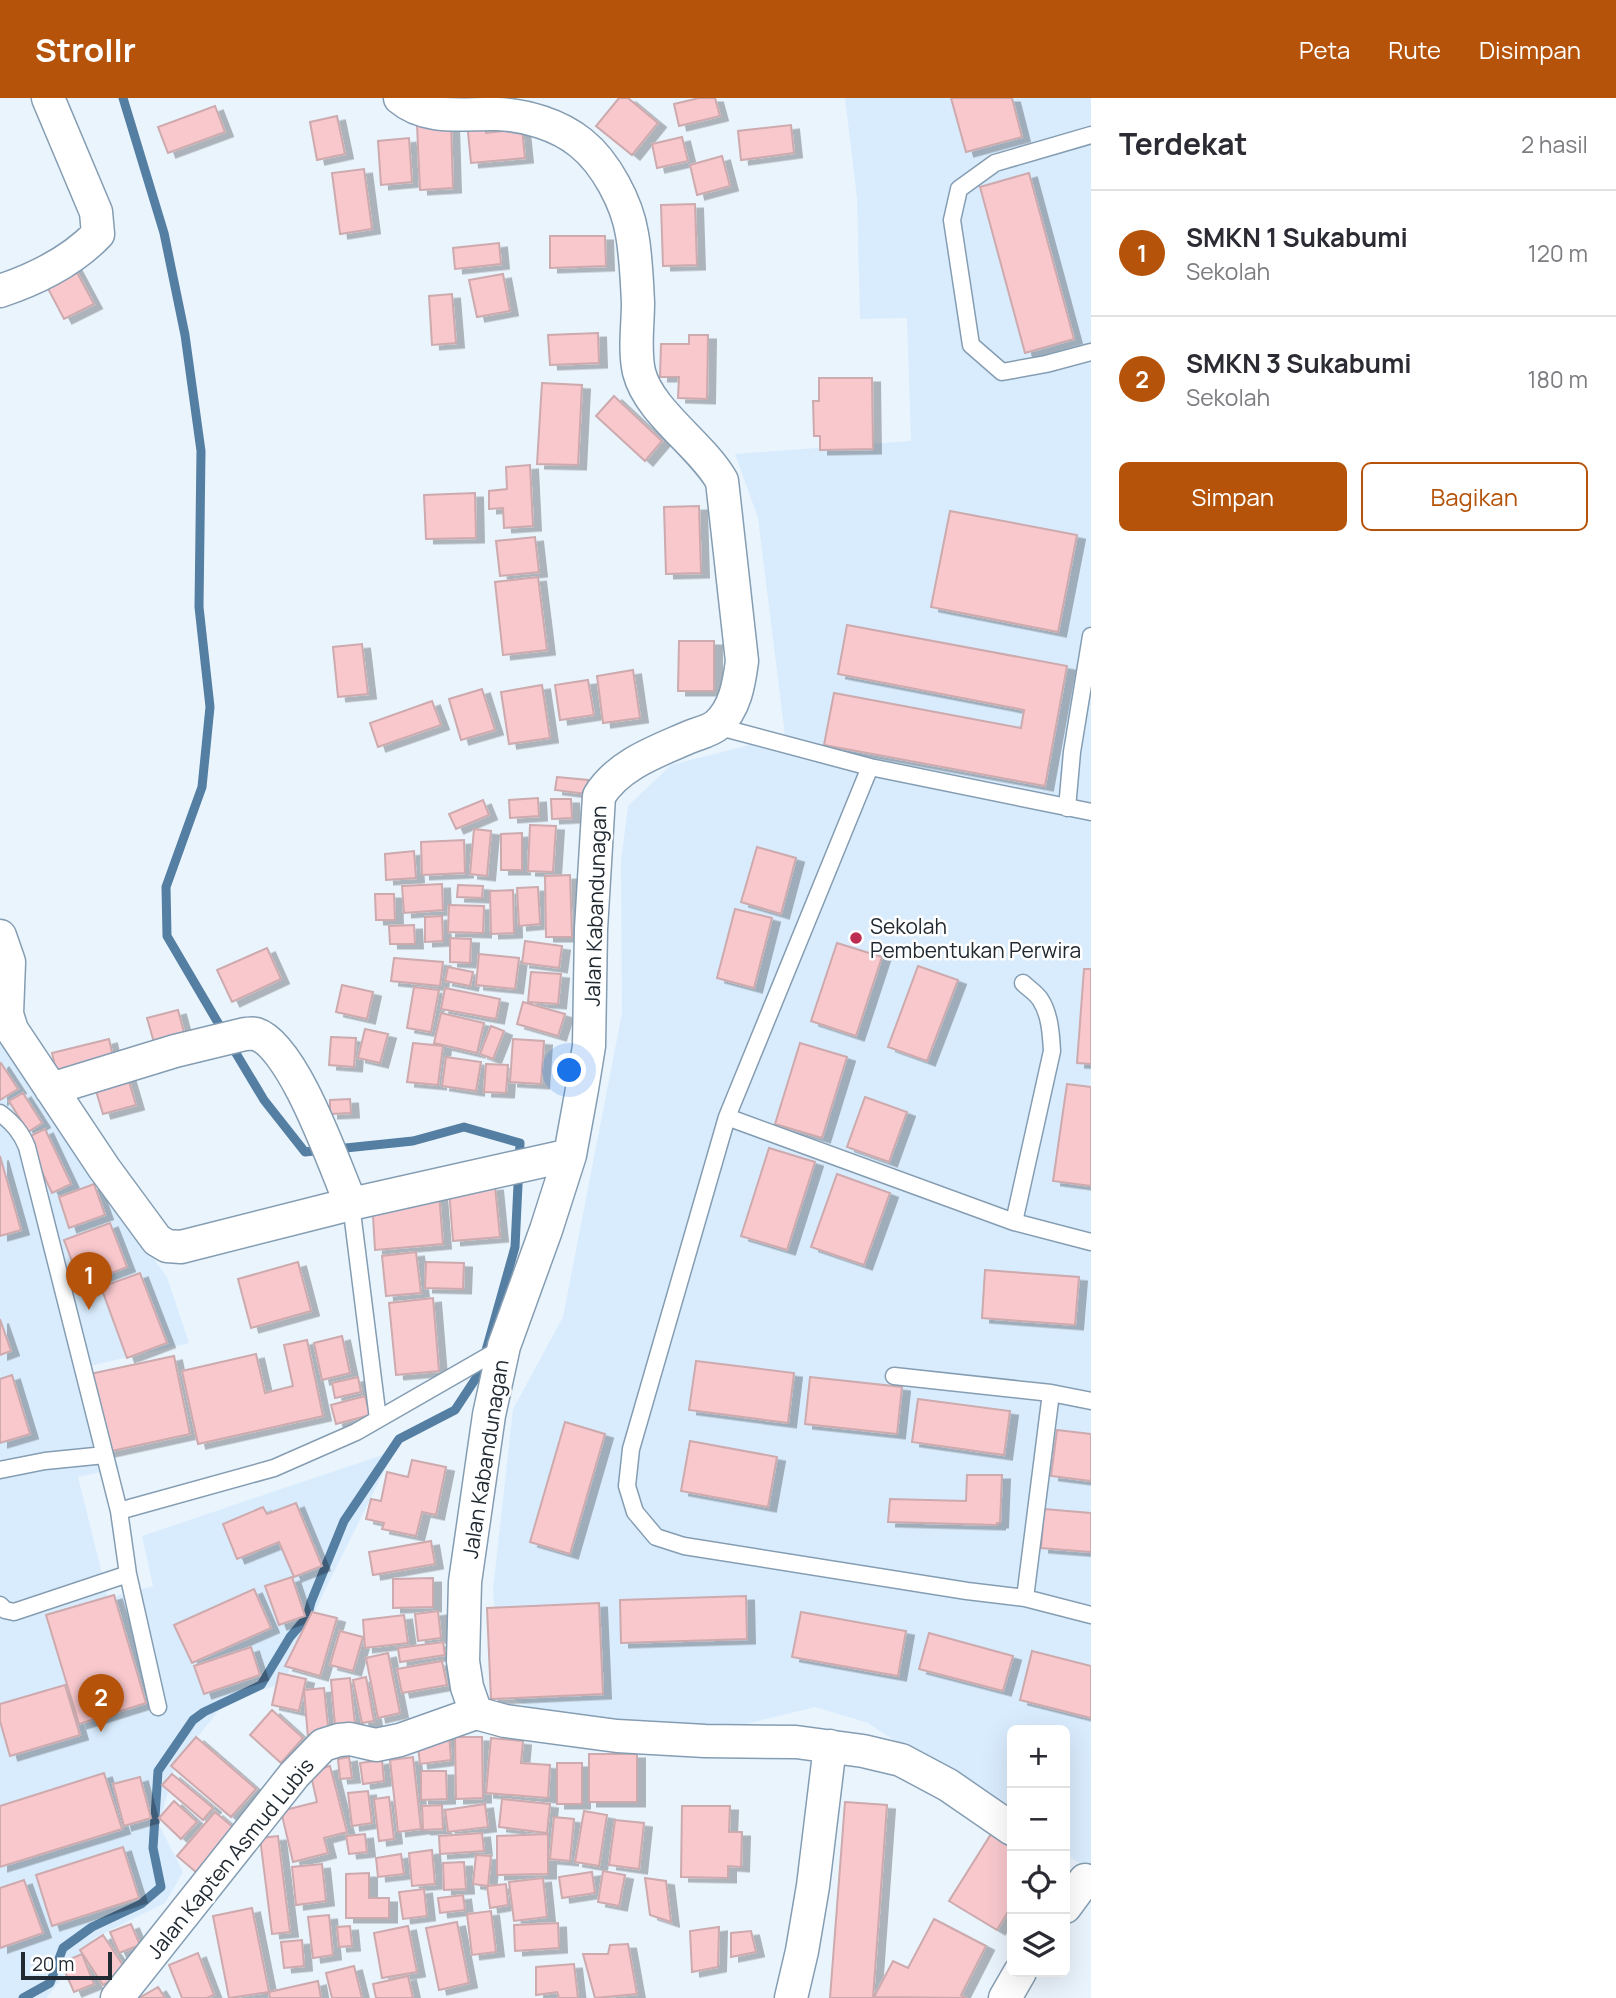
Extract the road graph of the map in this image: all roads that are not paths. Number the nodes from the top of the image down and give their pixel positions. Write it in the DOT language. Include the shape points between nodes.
graph roads {
  1 [pos="48,98"];
  2 [pos="400,98"];
  3 [pos="1091,135"];
  4 [pos="0,291"];
  5 [pos="1091,352"];
  6 [pos="1091,636"];
  7 [pos="716,726"];
  8 [pos="870,767"];
  9 [pos="1067,808"];
  10 [pos="1091,812"];
  11 [pos="0,936"];
  12 [pos="1023,983"];
  13 [pos="51,1089"];
  14 [pos="0,1114"];
  15 [pos="727,1117"];
  16 [pos="570,1155"];
  17 [pos="351,1203"];
  18 [pos="1014,1222"];
  19 [pos="1091,1242"];
  20 [pos="504,1346"];
  21 [pos="894,1376"];
  22 [pos="1051,1393"];
  23 [pos="1091,1401"];
  24 [pos="378,1419"];
  25 [pos="105,1455"];
  26 [pos="0,1470"];
  27 [pos="119,1511"];
  28 [pos="128,1574"];
  29 [pos="1025,1598"];
  30 [pos="0,1605"];
  31 [pos="1091,1615"];
  32 [pos="158,1707"];
  33 [pos="476,1713"];
  34 [pos="830,1746"];
  35 [pos="1007,1826"];
  36 [pos="1080,1877"];
  37 [pos="1070,1897"];
  38 [pos="1017,1977"];
  39 [pos="117,1998"];
  40 [pos="790,1998"];
  41 [pos="1005,1998"];
  1 -- 4 [label="street" via="96,212 98,234 72,257"];
  2 -- 7 [label="street" via="424,112 500,114 541,121 581,143 603,165 620,196 632,232 639,372 659,407 714,466 722,481 741,661 732,706"];
  3 -- 5 [label="lane" via="995,163 960,189 952,220 971,345 1002,372"];
  6 -- 9 [label="lane"];
  7 -- 8 [label="lane"];
  7 -- 16 [label="street, Jalan Kabandunagan" via="625,768 598,796 589,1046"];
  8 -- 9 [label="lane"];
  8 -- 15 [label="lane"];
  9 -- 10 [label="lane"];
  11 -- 13 [label="street" via="9,962 7,1014 12,1030"];
  12 -- 18 [label="lane" via="1040,999 1047,1015 1052,1051"];
  13 -- 17 [label="street" via="104,1168 167,1246 181,1247"];
  13 -- 17 [label="street" via="175,1051 256,1034 282,1056 301,1086"];
  14 -- 25 [label="lane" via="21,1133 27,1147"];
  15 -- 18 [label="lane"];
  15 -- 29 [label="lane" via="631,1450 627,1486 635,1512 656,1537 684,1546"];
  16 -- 17 [label="street"];
  16 -- 20 [label="street, Jalan Kabandunagan"];
  17 -- 24 [label="lane"];
  18 -- 19 [label="lane"];
  20 -- 24 [label="lane"];
  20 -- 33 [label="street, Jalan Kabandunagan" via="489,1415 465,1582 463,1661"];
  21 -- 22 [label="lane"];
  22 -- 23 [label="lane"];
  22 -- 29 [label="lane"];
  24 -- 27 [label="lane" via="274,1468"];
  25 -- 26 [label="lane"];
  25 -- 27 [label="lane"];
  27 -- 28 [label="lane"];
  28 -- 30 [label="lane" via="14,1612"];
  28 -- 32 [label="lane"];
  29 -- 31 [label="lane"];
  33 -- 34 [label="street" via="617,1735"];
  33 -- 39 [label="street, Jalan Kapten Asmud Lubis" via="400,1740 376,1745 350,1739 323,1745"];
  34 -- 35 [label="street" via="901,1760"];
  34 -- 40 [label="street" via="813,1886"];
  36 -- 37 [label="street"];
  38 -- 41 [label="street"];
}
